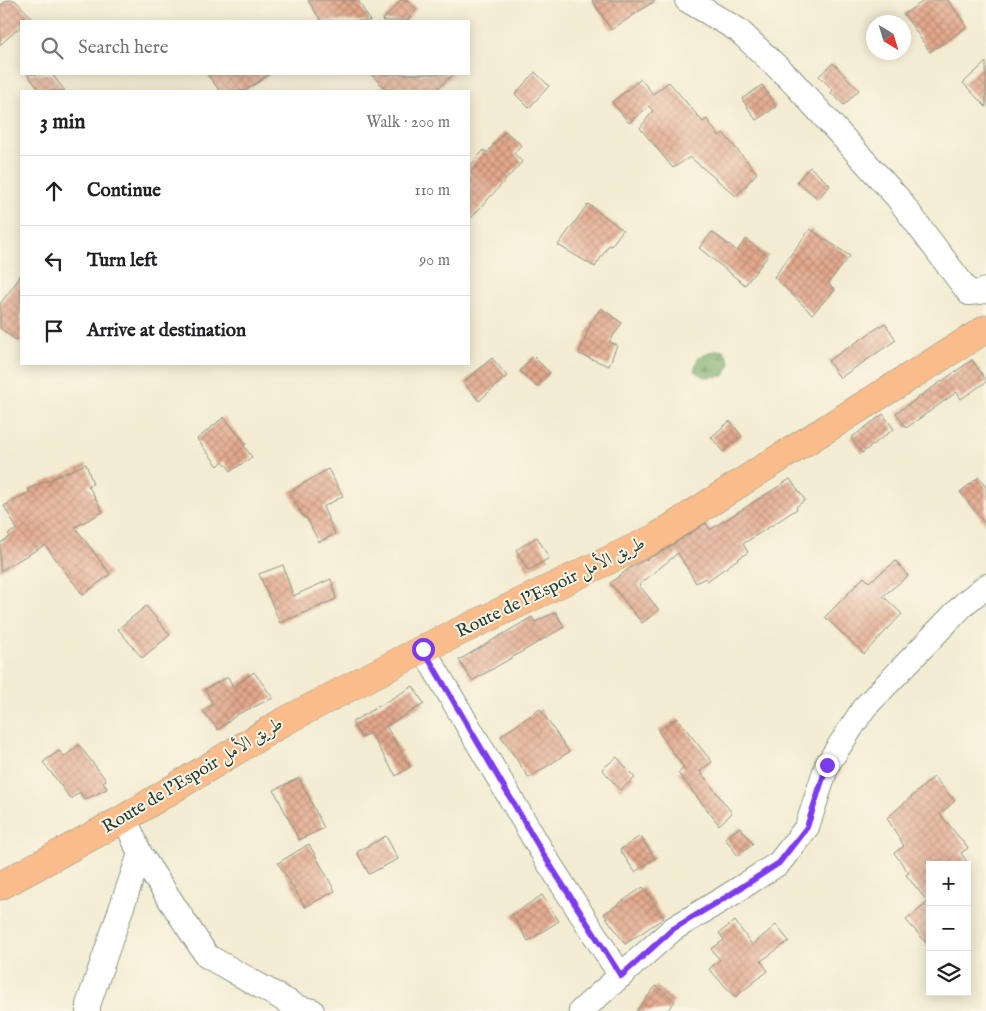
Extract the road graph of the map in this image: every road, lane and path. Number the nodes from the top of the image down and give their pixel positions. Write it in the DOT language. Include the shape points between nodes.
graph roads {
  1 [pos="687,0"];
  2 [pos="986,290"];
  3 [pos="986,329"];
  4 [pos="986,586"];
  5 [pos="423,649"];
  6 [pos="125,818"];
  7 [pos="140,854"];
  8 [pos="0,886"];
  9 [pos="621,976"];
  10 [pos="88,1011"];
  11 [pos="312,1011"];
  12 [pos="581,1011"];
  1 -- 2 [label="street" via="738,30 784,74 897,197 969,293"];
  3 -- 5 [label="highway, Route de l’Espoir طريق الأمل" via="655,538"];
  4 -- 9 [label="street" via="964,603 864,708 827,765 807,827 779,863 673,929"];
  5 -- 6 [label="highway, Route de l’Espoir طريق الأمل" via="283,722"];
  5 -- 9 [label="street" via="545,857"];
  6 -- 7 [label="street"];
  6 -- 8 [label="highway, Route de l’Espoir طريق الأمل"];
  7 -- 10 [label="street"];
  7 -- 11 [label="street" via="207,956 298,1008"];
  9 -- 12 [label="street"];
}
